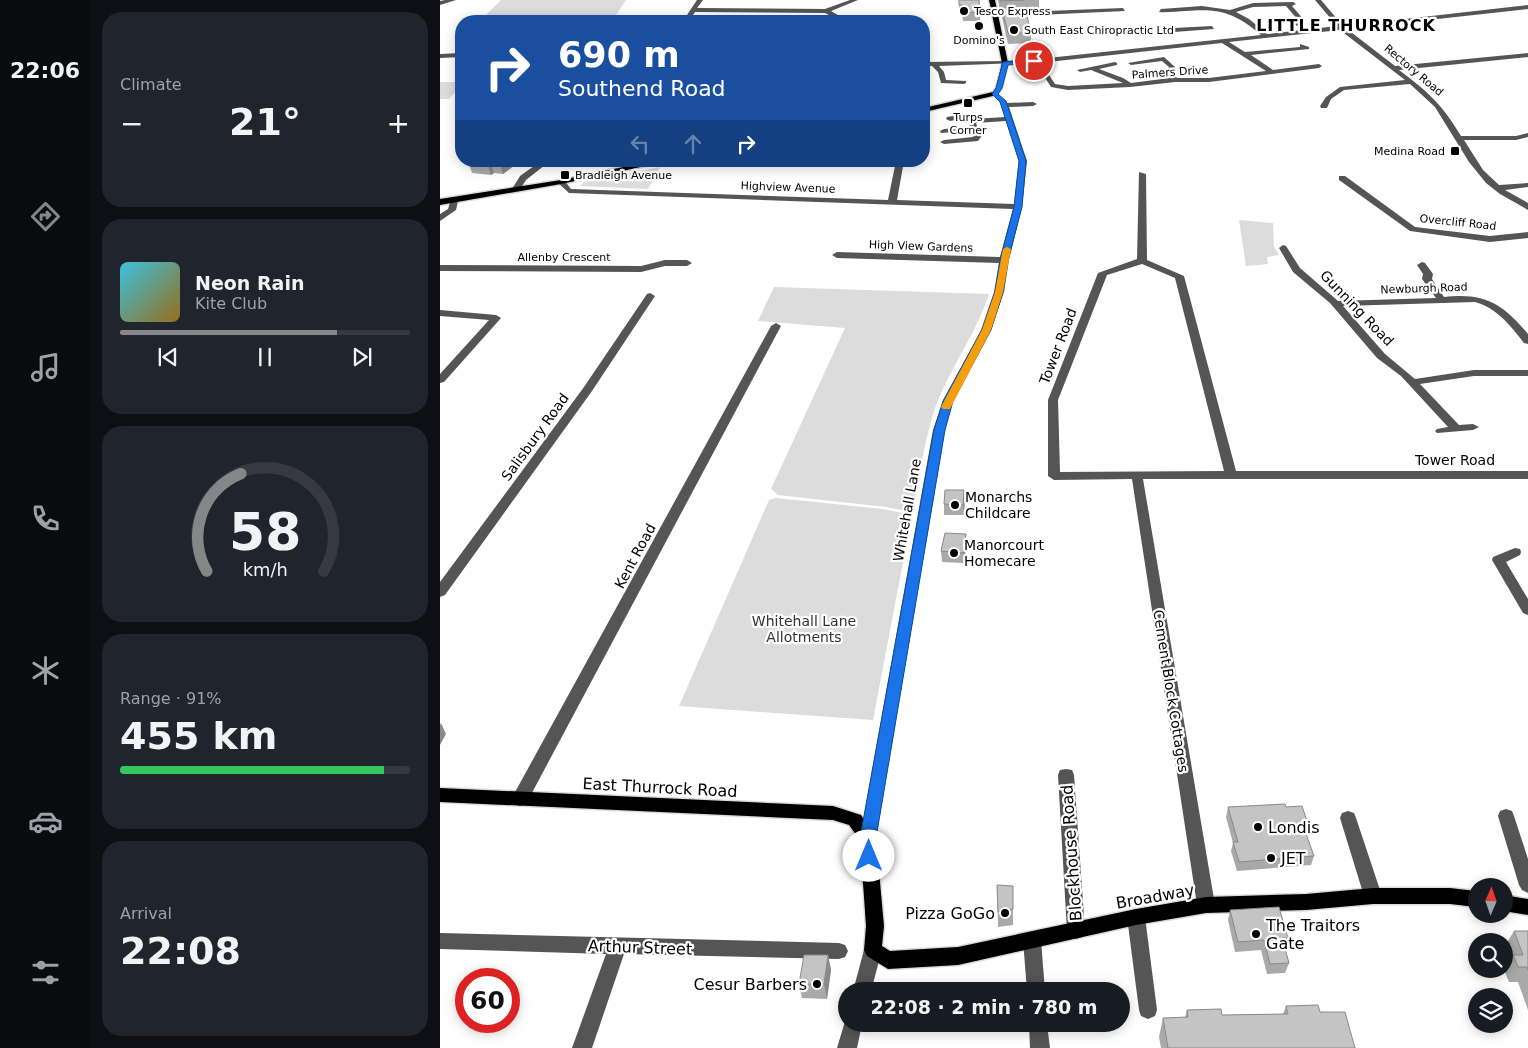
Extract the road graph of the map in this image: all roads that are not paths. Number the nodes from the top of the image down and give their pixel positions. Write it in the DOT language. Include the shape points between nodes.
graph roads {
  1 [pos="453,0"];
  2 [pos="700,0"];
  3 [pos="855,0"];
  4 [pos="992,0"];
  5 [pos="1318,0"];
  6 [pos="1508,0"];
  7 [pos="440,3"];
  8 [pos="1526,7"];
  9 [pos="692,10"];
  10 [pos="1123,10"];
  11 [pos="1161,10"];
  12 [pos="1173,10"];
  13 [pos="826,12"];
  14 [pos="1230,12"];
  15 [pos="689,15"];
  16 [pos="833,15"];
  17 [pos="994,15"];
  18 [pos="1179,16"];
  19 [pos="1185,23"];
  20 [pos="1297,24"];
  21 [pos="1212,28"];
  22 [pos="1342,28"];
  23 [pos="1191,29"];
  24 [pos="1174,30"];
  25 [pos="1266,36"];
  26 [pos="1222,40"];
  27 [pos="1307,48"];
  28 [pos="1246,54"];
  29 [pos="1528,55"];
  30 [pos="440,56"];
  31 [pos="455,56"];
  32 [pos="1174,58"];
  33 [pos="1164,60"];
  34 [pos="1005,63"];
  35 [pos="1131,63"];
  36 [pos="930,64"];
  37 [pos="934,64"];
  38 [pos="1115,64"];
  39 [pos="1319,66"];
  40 [pos="1395,68"];
  41 [pos="1094,69"];
  42 [pos="1080,70"];
  43 [pos="1272,72"];
  44 [pos="1047,76"];
  45 [pos="1175,80"];
  46 [pos="964,82"];
  47 [pos="1411,82"];
  48 [pos="1130,85"];
  49 [pos="995,94"];
  50 [pos="1033,104"];
  51 [pos="1004,105"];
  52 [pos="1324,106"];
  53 [pos="930,109"];
  54 [pos="950,119"];
  55 [pos="1009,119"];
  56 [pos="973,122"];
  57 [pos="944,131"];
  58 [pos="1528,135"];
  59 [pos="1461,138"];
  60 [pos="944,142"];
  61 [pos="538,167"];
  62 [pos="635,167"];
  63 [pos="899,167"];
  64 [pos="1142,174"];
  65 [pos="1342,178"];
  66 [pos="561,182"];
  67 [pos="1528,185"];
  68 [pos="1498,188"];
  69 [pos="516,189"];
  70 [pos="454,201"];
  71 [pos="440,202"];
  72 [pos="892,202"];
  73 [pos="1018,207"];
  74 [pos="1528,207"];
  75 [pos="440,218"];
  76 [pos="1528,235"];
  77 [pos="1283,248"];
  78 [pos="836,255"];
  79 [pos="1004,260"];
  80 [pos="1142,261"];
  81 [pos="687,264"];
  82 [pos="1422,265"];
  83 [pos="440,268"];
  84 [pos="650,296"];
  85 [pos="1442,300"];
  86 [pos="1335,304"];
  87 [pos="440,313"];
  88 [pos="1528,324"];
  89 [pos="776,326"];
  90 [pos="1516,326"];
  91 [pos="1528,342"];
  92 [pos="1528,373"];
  93 [pos="440,380"];
  94 [pos="1414,382"];
  95 [pos="1473,427"];
  96 [pos="1456,429"];
  97 [pos="1441,431"];
  98 [pos="1231,475"];
  99 [pos="1528,475"];
  100 [pos="1137,476"];
  101 [pos="1515,552"];
  102 [pos="440,592"];
  103 [pos="1528,610"];
  104 [pos="1066,775"];
  105 [pos="440,795"];
  106 [pos="520,799"];
  107 [pos="1506,816"];
  108 [pos="1348,818"];
  109 [pos="868,838"];
  110 [pos="1528,885"];
  111 [pos="1373,896"];
  112 [pos="1468,899"];
  113 [pos="1513,904"];
  114 [pos="1206,906"];
  115 [pos="1528,907"];
  116 [pos="1136,917"];
  117 [pos="1076,931"];
  118 [pos="1032,940"];
  119 [pos="440,941"];
  120 [pos="618,946"];
  121 [pos="873,950"];
  122 [pos="839,951"];
  123 [pos="864,982"];
  124 [pos="1035,982"];
  125 [pos="1148,1010"];
  126 [pos="851,1032"];
  127 [pos="1039,1032"];
  128 [pos="582,1048"];
  129 [pos="846,1048"];
  130 [pos="1040,1048"];
  1 -- 7 [label="street"];
  2 -- 9 [label="street"];
  3 -- 13 [label="street"];
  4 -- 17 [label="main road"];
  5 -- 22 [label="street, Rectory Road"];
  6 -- 8 [label="street"];
  8 -- 22 [label="street"];
  9 -- 13 [label="street"];
  9 -- 15 [label="street"];
  10 -- 17 [label="street"];
  11 -- 12 [label="street"];
  12 -- 14 [label="street"];
  12 -- 18 [label="street"];
  13 -- 16 [label="street"];
  14 -- 20 [label="street" via="1253,6 1290,4 1300,20"];
  14 -- 25 [label="street" via="1241,16"];
  17 -- 34 [label="main road"];
  19 -- 23 [label="street"];
  21 -- 23 [label="street"];
  22 -- 25 [label="street"];
  22 -- 40 [label="street, Rectory Road"];
  23 -- 24 [label="street"];
  25 -- 26 [label="street"];
  26 -- 28 [label="street"];
  26 -- 34 [label="street"];
  27 -- 28 [label="street"];
  28 -- 43 [label="street"];
  29 -- 40 [label="street"];
  30 -- 31 [label="street"];
  32 -- 33 [label="street"];
  33 -- 35 [label="street"];
  33 -- 45 [label="street" via="1172,67 1170,73"];
  34 -- 37 [label="street"];
  34 -- 49 [label="main road"];
  36 -- 37 [label="street"];
  37 -- 46 [label="street" via="941,72 943,82"];
  38 -- 41 [label="street"];
  39 -- 43 [label="street, Palmers Drive"];
  40 -- 47 [label="street, Rectory Road"];
  41 -- 42 [label="street"];
  41 -- 48 [label="street"];
  43 -- 45 [label="street, Palmers Drive" via="1209,80"];
  44 -- 48 [label="street, Palmers Drive" via="1053,86 1068,88"];
  45 -- 48 [label="street, Palmers Drive"];
  47 -- 52 [label="street" via="1342,88 1328,98"];
  47 -- 59 [label="street, Rectory Road" via="1437,104"];
  49 -- 51 [label="street, Whitehall Lane" via="1002,98"];
  49 -- 53 [label="main road"];
  50 -- 51 [label="street"];
  51 -- 55 [label="street, Whitehall Lane"];
  54 -- 56 [label="street" via="963,117"];
  55 -- 56 [label="street"];
  55 -- 73 [label="street, Whitehall Lane" via="1022,161"];
  56 -- 57 [label="street"];
  56 -- 60 [label="street" via="975,139"];
  58 -- 59 [label="street"];
  59 -- 68 [label="street, Rectory Road" via="1474,162"];
  61 -- 69 [label="street" via="523,178"];
  62 -- 66 [label="main road"];
  63 -- 72 [label="street"];
  64 -- 80 [label="street"];
  65 -- 76 [label="street, Overcliff Road" via="1413,228 1490,239"];
  66 -- 69 [label="main road"];
  66 -- 72 [label="street, Highview Avenue" via="569,190"];
  67 -- 68 [label="street"];
  68 -- 74 [label="street, Rectory Road"];
  69 -- 70 [label="main road"];
  70 -- 71 [label="main road"];
  70 -- 75 [label="street" via="452,210"];
  72 -- 73 [label="street, Highview Avenue"];
  73 -- 79 [label="street, Whitehall Lane"];
  77 -- 86 [label="street, Gunning Road" via="1296,270"];
  78 -- 79 [label="street, High View Gardens"];
  79 -- 109 [label="street, Whitehall Lane" via="999,292 986,330 948,401 939,430"];
  80 -- 98 [label="street" via="1179,276"];
  80 -- 100 [label="street, Tower Road" via="1103,273 1054,400 1054,476"];
  81 -- 83 [label="street, Allenby Crescent" via="641,269"];
  82 -- 85 [label="street" via="1428,274 1427,280"];
  84 -- 102 [label="street, Salisbury Road" via="588,389"];
  85 -- 86 [label="street, Newburgh Road"];
  85 -- 90 [label="street, Newburgh Road" via="1468,298 1484,301"];
  86 -- 94 [label="street, Gunning Road" via="1381,356"];
  87 -- 93 [label="street" via="496,318"];
  88 -- 90 [label="street"];
  89 -- 106 [label="street, Kent Road"];
  90 -- 91 [label="street, Newburgh Road"];
  92 -- 94 [label="street" via="1474,372"];
  94 -- 96 [label="street, Gunning Road"];
  95 -- 96 [label="street"];
  96 -- 97 [label="street"];
  98 -- 99 [label="street, Tower Road"];
  98 -- 100 [label="street, Tower Road"];
  100 -- 114 [label="street, Cement Block Cottages"];
  101 -- 103 [label="street" via="1498,560"];
  104 -- 117 [label="street, Blockhouse Road"];
  105 -- 106 [label="main road, East Thurrock Road"];
  106 -- 109 [label="main road, East Thurrock Road" via="833,813 855,820"];
  107 -- 110 [label="street"];
  108 -- 111 [label="street"];
  109 -- 121 [label="main road, Whitehall Lane" via="875,926"];
  111 -- 112 [label="main road, Broadway"];
  111 -- 114 [label="main road, Broadway"];
  113 -- 115 [label="main road"];
  114 -- 116 [label="main road, Broadway"];
  116 -- 117 [label="main road, Broadway"];
  116 -- 125 [label="street"];
  117 -- 118 [label="main road, Broadway"];
  118 -- 121 [label="main road, Broadway" via="958,956 888,960"];
  118 -- 124 [label="street"];
  119 -- 120 [label="street, Arthur Street"];
  120 -- 122 [label="street, Arthur Street"];
  120 -- 128 [label="street"];
  121 -- 123 [label="street"];
  126 -- 129 [label="street"];
  127 -- 130 [label="street"];
}
